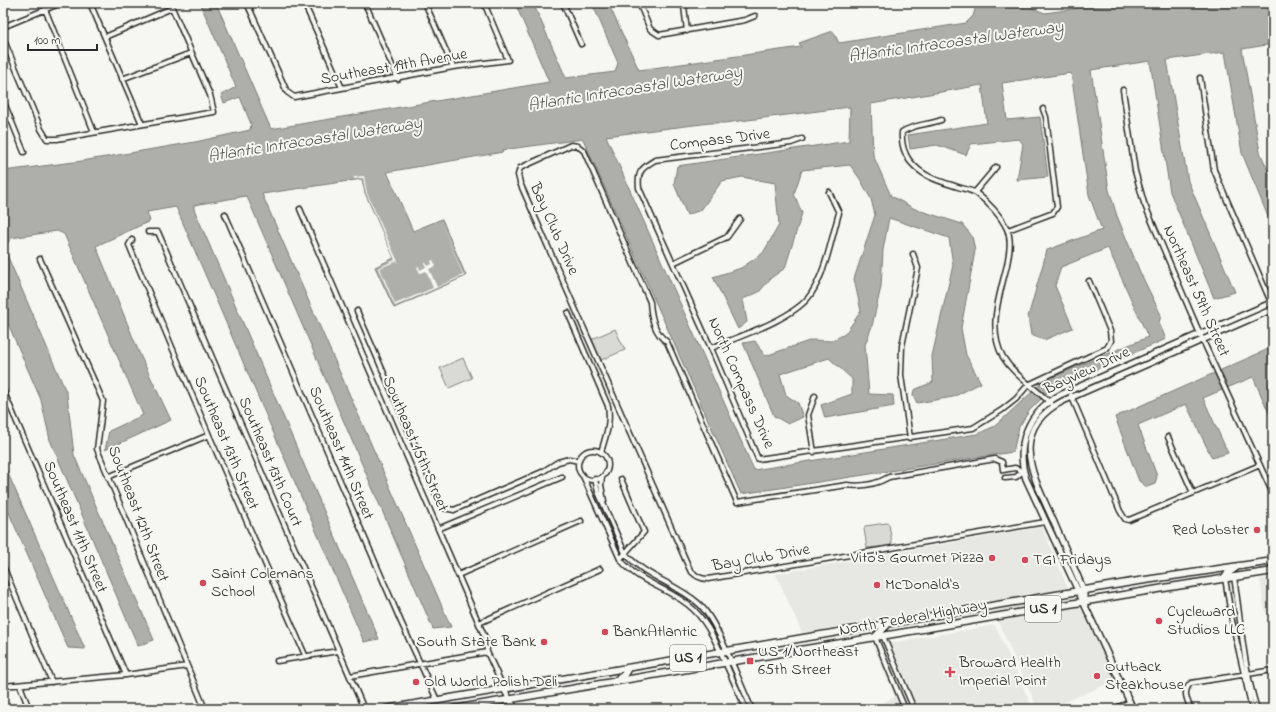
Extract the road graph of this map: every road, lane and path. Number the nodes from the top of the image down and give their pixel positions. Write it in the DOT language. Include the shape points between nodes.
graph roads {
  1 [pos="61,3"];
  2 [pos="90,3"];
  3 [pos="170,3"];
  4 [pos="247,3"];
  5 [pos="304,3"];
  6 [pos="365,3"];
  7 [pos="425,3"];
  8 [pos="484,3"];
  9 [pos="563,3"];
  10 [pos="639,3"];
  11 [pos="675,3"];
  12 [pos="693,3"];
  13 [pos="684,6"];
  14 [pos="172,8"];
  15 [pos="46,9"];
  16 [pos="755,16"];
  17 [pos="3,27"];
  18 [pos="686,31"];
  19 [pos="105,37"];
  20 [pos="3,38"];
  21 [pos="581,44"];
  22 [pos="192,53"];
  23 [pos="453,67"];
  24 [pos="1200,78"];
  25 [pos="122,79"];
  26 [pos="398,79"];
  27 [pos="342,88"];
  28 [pos="1123,90"];
  29 [pos="3,100"];
  30 [pos="1043,109"];
  31 [pos="941,120"];
  32 [pos="142,124"];
  33 [pos="94,132"];
  34 [pos="802,139"];
  35 [pos="24,152"];
  36 [pos="996,167"];
  37 [pos="642,168"];
  38 [pos="829,192"];
  39 [pos="975,192"];
  40 [pos="300,209"];
  41 [pos="225,214"];
  42 [pos="740,219"];
  43 [pos="1008,230"];
  44 [pos="148,232"];
  45 [pos="132,240"];
  46 [pos="913,254"];
  47 [pos="40,259"];
  48 [pos="673,263"];
  49 [pos="1089,281"];
  50 [pos="1272,305"];
  51 [pos="357,311"];
  52 [pos="568,313"];
  53 [pos="1234,319"];
  54 [pos="1237,325"];
  55 [pos="1200,334"];
  56 [pos="1203,340"];
  57 [pos="712,348"];
  58 [pos="1168,348"];
  59 [pos="1170,354"];
  60 [pos="1134,363"];
  61 [pos="1136,369"];
  62 [pos="1099,378"];
  63 [pos="1101,384"];
  64 [pos="1028,385"];
  65 [pos="3,390"];
  66 [pos="1069,391"];
  67 [pos="815,396"];
  68 [pos="1071,397"];
  69 [pos="1047,399"];
  70 [pos="1053,406"];
  71 [pos="209,435"];
  72 [pos="1168,437"];
  73 [pos="910,438"];
  74 [pos="601,452"];
  75 [pos="814,452"];
  76 [pos="579,461"];
  77 [pos="1260,465"];
  78 [pos="1031,470"];
  79 [pos="1023,471"];
  80 [pos="562,476"];
  81 [pos="583,476"];
  82 [pos="108,477"];
  83 [pos="599,478"];
  84 [pos="1005,478"];
  85 [pos="621,479"];
  86 [pos="1193,493"];
  87 [pos="1273,494"];
  88 [pos="599,495"];
  89 [pos="593,498"];
  90 [pos="605,509"];
  91 [pos="581,521"];
  92 [pos="1045,522"];
  93 [pos="438,529"];
  94 [pos="625,553"];
  95 [pos="620,558"];
  96 [pos="1273,561"];
  97 [pos="1242,564"];
  98 [pos="3,566"];
  99 [pos="600,569"];
  100 [pos="1273,572"];
  101 [pos="458,575"];
  102 [pos="1234,576"];
  103 [pos="1225,578"];
  104 [pos="1084,591"];
  105 [pos="1077,592"];
  106 [pos="1084,602"];
  107 [pos="1229,607"];
  108 [pos="1239,607"];
  109 [pos="978,609"];
  110 [pos="967,622"];
  111 [pos="479,623"];
  112 [pos="889,624"];
  113 [pos="876,626"];
  114 [pos="883,636"];
  115 [pos="875,637"];
  116 [pos="867,639"];
  117 [pos="338,651"];
  118 [pos="487,652"];
  119 [pos="723,652"];
  120 [pos="305,655"];
  121 [pos="276,661"];
  122 [pos="731,662"];
  123 [pos="421,663"];
  124 [pos="724,663"];
  125 [pos="648,665"];
  126 [pos="187,666"];
  127 [pos="628,668"];
  128 [pos="1273,670"];
  129 [pos="1245,674"];
  130 [pos="126,675"];
  131 [pos="350,676"];
  132 [pos="632,678"];
  133 [pos="52,682"];
  134 [pos="614,682"];
  135 [pos="20,685"];
  136 [pos="3,686"];
  137 [pos="504,689"];
  138 [pos="511,699"];
  139 [pos="437,700"];
  140 [pos="1130,702"];
  141 [pos="29,709"];
  142 [pos="205,709"];
  143 [pos="364,709"];
  144 [pos="386,709"];
  145 [pos="453,709"];
  146 [pos="515,709"];
  147 [pos="747,709"];
  148 [pos="752,709"];
  149 [pos="905,709"];
  150 [pos="914,709"];
  151 [pos="1114,709"];
  152 [pos="1133,709"];
  153 [pos="1191,709"];
  154 [pos="1252,709"];
  155 [pos="1257,709"];
  1 -- 15 [label="street"];
  2 -- 19 [label="street"];
  3 -- 14 [label="street"];
  4 -- 27 [label="street, Southeast 19th Avenue" via="287,92 294,98"];
  5 -- 27 [label="street"];
  6 -- 26 [label="street"];
  7 -- 23 [label="street"];
  8 -- 23 [label="street, Southeast 19th Avenue" via="508,60"];
  9 -- 21 [label="street"];
  10 -- 18 [label="street" via="650,28 659,35"];
  11 -- 13 [label="street"];
  12 -- 13 [label="street"];
  13 -- 18 [label="street"];
  14 -- 19 [label="street"];
  14 -- 22 [label="street"];
  15 -- 17 [label="street"];
  15 -- 33 [label="street"];
  16 -- 18 [label="street"];
  19 -- 25 [label="street"];
  20 -- 33 [label="street" via="47,139"];
  22 -- 25 [label="street"];
  22 -- 32 [label="street" via="210,95 214,112"];
  23 -- 26 [label="street, Southeast 19th Avenue"];
  24 -- 50 [label="street" via="1214,170"];
  25 -- 32 [label="street"];
  26 -- 27 [label="street, Southeast 19th Avenue"];
  28 -- 55 [label="street, Northeast 59th Street" via="1135,171 1144,203"];
  29 -- 35 [label="street"];
  30 -- 43 [label="street" via="1056,207 1053,213"];
  31 -- 39 [label="street" via="931,124 910,126 902,132 901,142 906,155 924,175"];
  32 -- 33 [label="street"];
  34 -- 37 [label="street, Compass Drive" via="791,143 655,160"];
  36 -- 39 [label="street"];
  37 -- 48 [label="street, North Compass Drive" via="637,177 638,188"];
  38 -- 57 [label="street" via="839,213 821,276 810,296 792,312"];
  39 -- 43 [label="street" via="994,209"];
  40 -- 93 [label="street, Southeast 15th Street"];
  41 -- 123 [label="street, Southeast 14th Street"];
  42 -- 48 [label="street" via="727,237"];
  43 -- 64 [label="street" via="1010,250 995,318 996,338 1003,357"];
  44 -- 117 [label="street, Southeast 13th Court" via="158,232"];
  45 -- 71 [label="street, Southeast 13th Street" via="129,245"];
  46 -- 73 [label="street" via="918,268 902,346 900,375"];
  47 -- 82 [label="street, Southeast 12th Street" via="103,401 97,449"];
  48 -- 57 [label="street, North Compass Drive"];
  49 -- 64 [label="street" via="1110,331 1111,341 1107,348"];
  50 -- 53 [label="street, Bayview Drive"];
  50 -- 54 [label="street, Bayview Drive"];
  51 -- 76 [label="street" via="444,508 454,510 542,472 558,462 569,459"];
  52 -- 74 [label="street" via="608,406 609,426"];
  53 -- 54 [label="street"];
  53 -- 55 [label="street, Bayview Drive"];
  54 -- 56 [label="street, Bayview Drive"];
  55 -- 56 [label="street, Northeast 59th Street"];
  55 -- 58 [label="street, Bayview Drive"];
  56 -- 59 [label="street, Bayview Drive"];
  56 -- 77 [label="street, Northeast 59th Street"];
  57 -- 75 [label="street, North Compass Drive" via="758,459"];
  58 -- 59 [label="street"];
  58 -- 60 [label="street, Bayview Drive"];
  59 -- 61 [label="street, Bayview Drive"];
  60 -- 61 [label="street"];
  60 -- 62 [label="street, Bayview Drive"];
  61 -- 63 [label="street, Bayview Drive"];
  62 -- 63 [label="street"];
  62 -- 66 [label="street, Bayview Drive"];
  63 -- 68 [label="street, Bayview Drive"];
  64 -- 69 [label="street"];
  64 -- 73 [label="street, North Compass Drive" via="1002,410 972,428"];
  65 -- 130 [label="street, Southeast 11th Street"];
  66 -- 68 [label="street"];
  66 -- 69 [label="street, Bayview Drive"];
  67 -- 75 [label="street" via="808,415"];
  68 -- 70 [label="street, Bayview Drive"];
  68 -- 86 [label="street" via="1125,519 1129,520"];
  69 -- 70 [label="street"];
  69 -- 79 [label="street, Bayview Drive" via="1036,412 1026,431 1022,452"];
  70 -- 78 [label="street, Bayview Drive" via="1042,416 1032,433 1029,454"];
  71 -- 82 [label="street"];
  71 -- 120 [label="street, Southeast 13th Street"];
  72 -- 86 [label="street"];
  73 -- 75 [label="street, North Compass Drive"];
  74 -- 76 [label="street" via="588,451"];
  74 -- 83 [label="street" via="606,456 608,463 607,469"];
  76 -- 81 [label="street"];
  77 -- 86 [label="street"];
  77 -- 87 [label="street, Northeast 59th Street"];
  78 -- 79 [label="street, Bay Club Drive"];
  78 -- 104 [label="street, Bayview Drive"];
  79 -- 84 [label="street, Bay Club Drive" via="1016,477"];
  79 -- 92 [label="street, Bayview Drive"];
  79 -- 92 [label="street, Bay Club Drive" via="1015,468 1003,470 1002,462 995,459 889,478 865,486 847,484 737,502 667,342 660,335 651,317 650,302 584,151 578,146 571,145 520,168 520,183 690,570 696,576 708,579"];
  80 -- 93 [label="street"];
  81 -- 83 [label="street" via="588,479"];
  81 -- 89 [label="street"];
  82 -- 126 [label="street, Southeast 12th Street"];
  83 -- 88 [label="street"];
  83 -- 90 [label="street"];
  85 -- 94 [label="street" via="644,532"];
  88 -- 89 [label="street"];
  88 -- 90 [label="street"];
  89 -- 95 [label="street"];
  90 -- 94 [label="street"];
  91 -- 101 [label="street"];
  92 -- 105 [label="street, Bayview Drive"];
  93 -- 101 [label="street, Southeast 15th Street"];
  94 -- 95 [label="street"];
  94 -- 119 [label="street" via="648,574 699,604 714,626"];
  95 -- 119 [label="street" via="645,581 683,600 694,609"];
  96 -- 97 [label="main road, North Federal Highway / US 1"];
  97 -- 103 [label="main road"];
  97 -- 104 [label="main road, North Federal Highway / US 1"];
  98 -- 133 [label="street"];
  99 -- 111 [label="street"];
  100 -- 102 [label="main road, North Federal Highway / US 1"];
  101 -- 111 [label="street, Southeast 15th Street"];
  102 -- 103 [label="main road, North Federal Highway / US 1"];
  102 -- 108 [label="street"];
  103 -- 106 [label="main road, North Federal Highway / US 1"];
  103 -- 107 [label="street"];
  104 -- 105 [label="main road, North Federal Highway / US 1"];
  104 -- 106 [label="street, Bayview Drive"];
  105 -- 106 [label="street, Bayview Drive"];
  105 -- 109 [label="main road, North Federal Highway / US 1"];
  106 -- 110 [label="main road, North Federal Highway / US 1"];
  106 -- 140 [label="street"];
  107 -- 108 [label="street" via="1234,603"];
  107 -- 129 [label="street"];
  108 -- 129 [label="street"];
  109 -- 110 [label="main road" via="976,615"];
  109 -- 112 [label="main road, North Federal Highway / US 1"];
  110 -- 114 [label="main road, North Federal Highway / US 1"];
  111 -- 118 [label="street, Southeast 15th Street" via="486,640"];
  112 -- 113 [label="main road, North Federal Highway / US 1"];
  112 -- 115 [label="main road"];
  113 -- 116 [label="main road" via="875,633"];
  113 -- 119 [label="main road, North Federal Highway / US 1"];
  114 -- 115 [label="main road, North Federal Highway / US 1"];
  114 -- 150 [label="street"];
  115 -- 116 [label="main road, North Federal Highway / US 1"];
  115 -- 149 [label="street"];
  116 -- 122 [label="main road, North Federal Highway / US 1"];
  117 -- 120 [label="street"];
  117 -- 131 [label="street, Southeast 13th Court"];
  118 -- 123 [label="street"];
  118 -- 137 [label="street, Southeast 15th Street"];
  119 -- 122 [label="street"];
  119 -- 124 [label="street"];
  119 -- 125 [label="main road, North Federal Highway / US 1"];
  120 -- 121 [label="street"];
  122 -- 124 [label="main road, North Federal Highway / US 1"];
  122 -- 148 [label="street"];
  123 -- 131 [label="street"];
  123 -- 139 [label="street, Southeast 14th Street"];
  124 -- 132 [label="main road, North Federal Highway / US 1"];
  124 -- 147 [label="street"];
  125 -- 127 [label="main road, North Federal Highway / US 1"];
  125 -- 132 [label="main road"];
  126 -- 130 [label="street"];
  126 -- 142 [label="street, Southeast 12th Street"];
  127 -- 134 [label="main road" via="624,675"];
  127 -- 137 [label="main road, North Federal Highway / US 1"];
  128 -- 129 [label="street"];
  129 -- 153 [label="street" via="1194,682 1188,686 1185,695"];
  129 -- 154 [label="street"];
  129 -- 155 [label="street"];
  130 -- 133 [label="street"];
  131 -- 143 [label="street, Southeast 13th Court"];
  132 -- 134 [label="main road, North Federal Highway / US 1"];
  133 -- 135 [label="street"];
  134 -- 138 [label="main road, North Federal Highway / US 1"];
  135 -- 136 [label="street"];
  135 -- 141 [label="street"];
  137 -- 138 [label="street"];
  137 -- 139 [label="main road, US 1"];
  138 -- 145 [label="main road, US 1"];
  138 -- 146 [label="street"];
  139 -- 144 [label="main road, US 1"];
  140 -- 151 [label="street"];
  140 -- 152 [label="street"];
}
